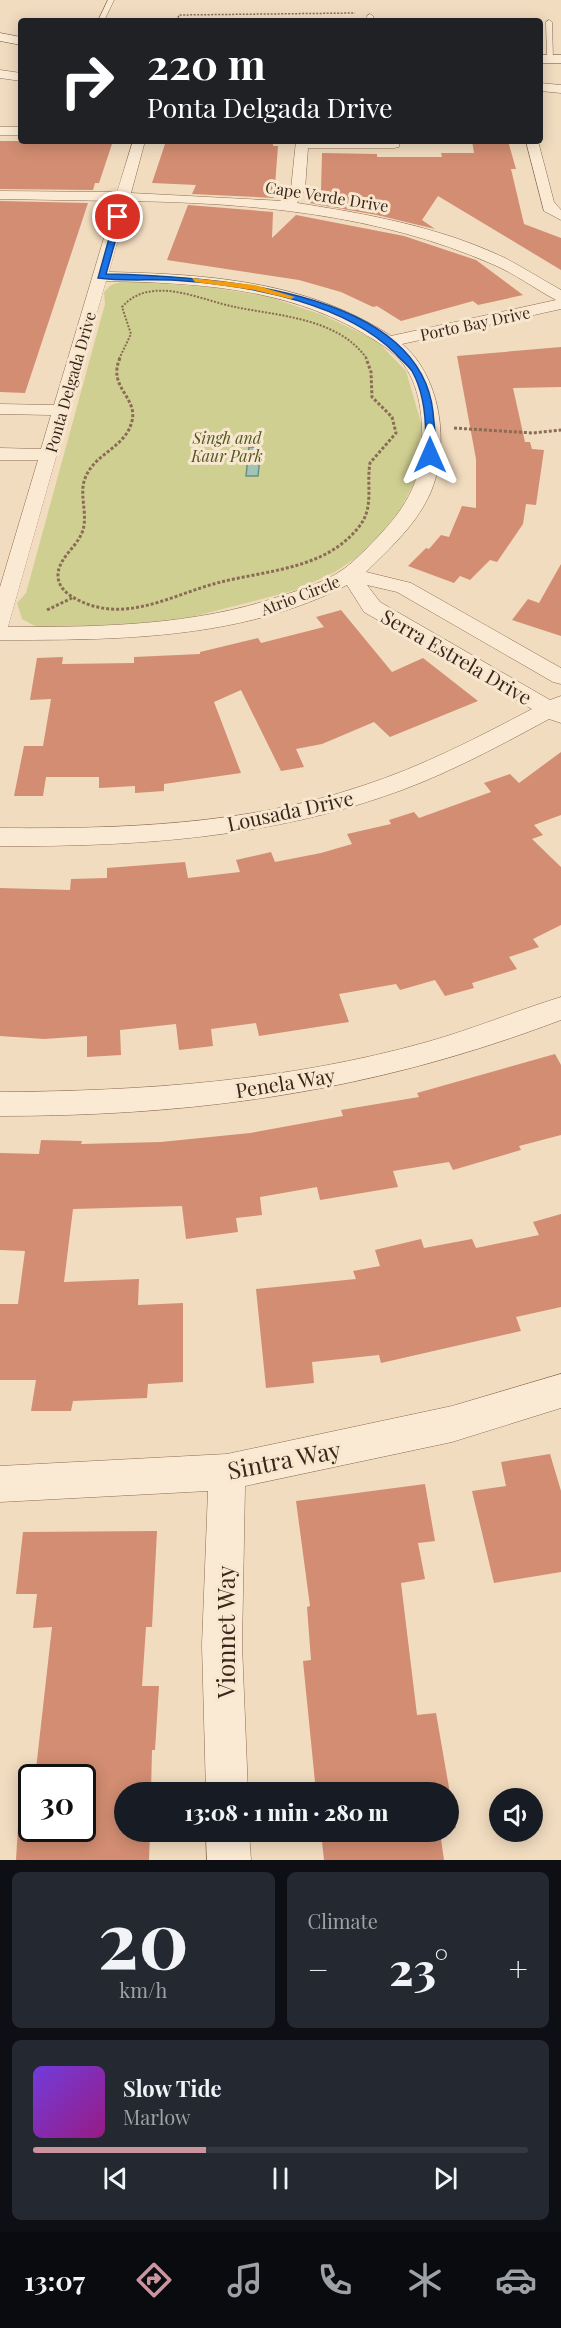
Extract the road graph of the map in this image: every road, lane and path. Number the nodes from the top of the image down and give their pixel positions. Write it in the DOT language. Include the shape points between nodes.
graph roads {
  1 [pos="111,0"];
  2 [pos="363,12"];
  3 [pos="300,13"];
  4 [pos="102,18"];
  5 [pos="178,18"];
  6 [pos="300,18"];
  7 [pos="549,22"];
  8 [pos="0,32"];
  9 [pos="18,35"];
  10 [pos="0,37"];
  11 [pos="18,40"];
  12 [pos="550,57"];
  13 [pos="0,74"];
  14 [pos="18,76"];
  15 [pos="543,87"];
  16 [pos="561,88"];
  17 [pos="0,131"];
  18 [pos="18,131"];
  19 [pos="138,144"];
  20 [pos="302,144"];
  21 [pos="533,144"];
  22 [pos="0,195"];
  23 [pos="124,197"];
  24 [pos="290,205"];
  25 [pos="561,216"];
  26 [pos="101,276"];
  27 [pos="561,297"];
  28 [pos="561,304"];
  29 [pos="561,321"];
  30 [pos="388,342"];
  31 [pos="405,355"];
  32 [pos="0,409"];
  33 [pos="61,410"];
  34 [pos="450,428"];
  35 [pos="561,430"];
  36 [pos="0,454"];
  37 [pos="48,455"];
  38 [pos="350,575"];
  39 [pos="73,597"];
  40 [pos="42,613"];
  41 [pos="0,623"];
  42 [pos="0,633"];
  43 [pos="561,677"];
  44 [pos="557,710"];
  45 [pos="0,837"];
  46 [pos="561,1008"];
  47 [pos="0,1104"];
  48 [pos="561,1391"];
  49 [pos="227,1472"];
  50 [pos="0,1484"];
  51 [pos="227,1782"];
  52 [pos="228,1842"];
  53 [pos="229,1860"];
  1 -- 4 [label="lane"];
  2 -- 3 [label="path"];
  3 -- 5 [label="path"];
  3 -- 6 [label="path"];
  7 -- 12 [label="lane"];
  8 -- 9 [label="street"];
  10 -- 11 [label="street"];
  13 -- 14 [label="street"];
  15 -- 16 [label="street"];
  17 -- 18 [label="street"];
  19 -- 23 [label="street, Ponta Delgada Drive"];
  20 -- 24 [label="street" via="298,189"];
  21 -- 25 [label="street" via="547,202 551,211"];
  22 -- 23 [label="street, Cape Verde Drive"];
  23 -- 24 [label="street, Cape Verde Drive"];
  23 -- 26 [label="street, Ponta Delgada Drive"];
  24 -- 27 [label="street, Cape Verde Drive" via="391,225 463,246 527,273"];
  26 -- 30 [label="street, Atrio Circle" via="185,278 255,287 314,303"];
  26 -- 33 [label="street, Ponta Delgada Drive"];
  28 -- 30 [label="street, Porto Bay Drive"];
  29 -- 31 [label="street, Porto Bay Drive"];
  30 -- 31 [label="street, Atrio Circle"];
  31 -- 38 [label="street, Atrio Circle" via="427,396 429,473 410,516"];
  32 -- 33 [label="street"];
  33 -- 37 [label="street, Ponta Delgada Drive"];
  34 -- 35 [label="path" via="534,433"];
  36 -- 37 [label="street"];
  37 -- 41 [label="street, Ponta Delgada Drive"];
  38 -- 42 [label="street, Atrio Circle" via="284,603 228,620 163,631"];
  38 -- 43 [label="street, Serra Estrela Drive" via="404,587"];
  38 -- 44 [label="street, Serra Estrela Drive" via="372,608"];
  39 -- 39 [label="path" via="109,610 142,608 206,586 304,565 341,544 358,527 370,506 370,463 397,427 372,397 372,370 365,355 343,337 316,325 186,293 153,292 126,302 122,310 131,334 118,358 116,377 134,415 121,442 86,478 82,532 58,571 59,583"];
  39 -- 40 [label="path"];
  44 -- 45 [label="street, Lousada Drive" via="470,753 368,793 272,819 155,834"];
  46 -- 47 [label="street, Penela Way" via="514,1028 389,1064 244,1090 66,1105"];
  48 -- 49 [label="street, Sintra Way" via="452,1424"];
  49 -- 50 [label="street, Sintra Way"];
  49 -- 51 [label="street, Vionnet Way" via="222,1645"];
  52 -- 53 [label="street"];
}
